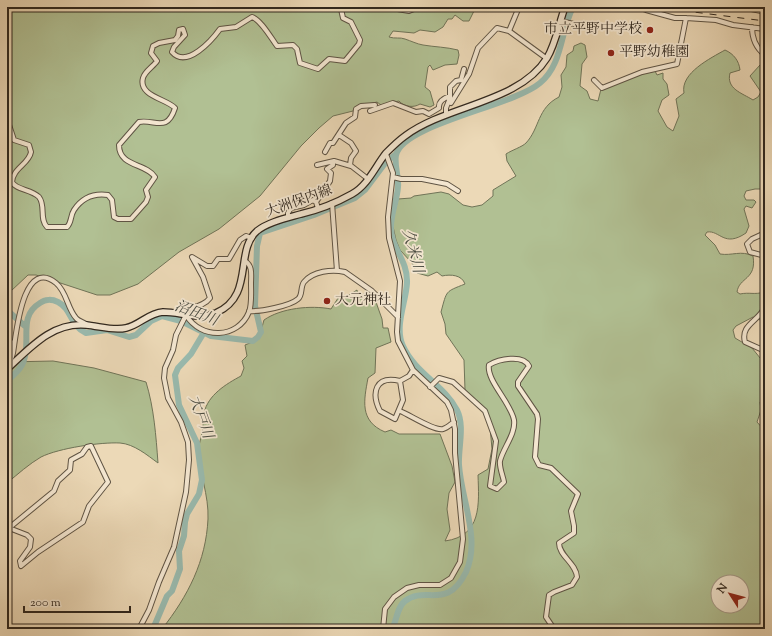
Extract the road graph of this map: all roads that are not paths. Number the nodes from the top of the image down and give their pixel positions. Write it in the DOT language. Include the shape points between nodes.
graph roads {
  1 [pos="344,7"];
  2 [pos="386,7"];
  3 [pos="419,7"];
  4 [pos="519,7"];
  5 [pos="566,7"];
  6 [pos="637,7"];
  7 [pos="742,7"];
  8 [pos="646,9"];
  9 [pos="765,12"];
  10 [pos="686,18"];
  11 [pos="561,21"];
  12 [pos="588,27"];
  13 [pos="752,27"];
  14 [pos="765,29"];
  15 [pos="509,31"];
  16 [pos="765,55"];
  17 [pos="546,58"];
  18 [pos="464,69"];
  19 [pos="594,80"];
  20 [pos="450,96"];
  21 [pos="451,103"];
  22 [pos="375,105"];
  23 [pos="370,111"];
  24 [pos="446,115"];
  25 [pos="7,119"];
  26 [pos="338,135"];
  27 [pos="325,152"];
  28 [pos="386,155"];
  29 [pos="333,162"];
  30 [pos="317,164"];
  31 [pos="351,166"];
  32 [pos="393,177"];
  33 [pos="368,179"];
  34 [pos="458,191"];
  35 [pos="332,204"];
  36 [pos="317,205"];
  37 [pos="288,217"];
  38 [pos="765,233"];
  39 [pos="252,238"];
  40 [pos="765,256"];
  41 [pos="245,261"];
  42 [pos="337,271"];
  43 [pos="765,307"];
  44 [pos="251,311"];
  45 [pos="179,314"];
  46 [pos="398,318"];
  47 [pos="184,320"];
  48 [pos="88,325"];
  49 [pos="7,338"];
  50 [pos="14,345"];
  51 [pos="765,351"];
  52 [pos="7,368"];
  53 [pos="413,370"];
  54 [pos="400,381"];
  55 [pos="431,386"];
  56 [pos="400,411"];
  57 [pos="454,422"];
  58 [pos="8,528"];
  59 [pos="139,629"];
  60 [pos="383,629"];
  61 [pos="554,629"];
  1 -- 25 [label="street" via="341,14 351,22 360,40 359,44 345,61 329,59 318,69 300,63 294,45 277,46 269,33 252,17 236,27 220,28 203,49 187,56 177,56 172,52 185,35 183,29 179,30 175,40 153,46 151,53 156,61 145,74 143,85 148,93 175,108 168,121 162,124 139,122 119,146 121,154 128,162 155,177 146,190 146,202 131,219 118,220 114,217 112,200 108,194 94,195 86,197 75,209 71,222 66,227 47,227 43,206 38,196 12,182 15,171 29,158 31,152 29,145 14,140"];
  2 -- 3 [label="street" via="409,11"];
  4 -- 15 [label="street"];
  5 -- 11 [label="main road, 大洲保内線"];
  6 -- 8 [label="street"];
  7 -- 9 [label="street"];
  8 -- 10 [label="street" via="675,18"];
  10 -- 13 [label="street" via="716,20"];
  10 -- 19 [label="street" via="677,64 642,72 602,88"];
  11 -- 12 [label="street"];
  11 -- 17 [label="main road, 大洲保内線"];
  13 -- 14 [label="street"];
  13 -- 16 [label="street" via="758,48"];
  15 -- 17 [label="street"];
  15 -- 21 [label="street" via="497,28 481,44 469,74"];
  17 -- 24 [label="main road, 大洲保内線" via="526,80 479,104"];
  18 -- 20 [label="street" via="461,80 450,87"];
  20 -- 23 [label="street" via="444,97 439,108 429,114 393,104"];
  20 -- 24 [label="street"];
  22 -- 26 [label="street" via="356,109 355,117 346,123"];
  24 -- 28 [label="main road, 大洲保内線" via="413,130"];
  26 -- 27 [label="street"];
  26 -- 31 [label="street" via="351,143 356,150 351,158"];
  28 -- 32 [label="street"];
  28 -- 33 [label="main road, 大洲保内線"];
  29 -- 30 [label="street"];
  29 -- 31 [label="street"];
  29 -- 36 [label="street" via="327,169 331,172 330,181"];
  31 -- 33 [label="street"];
  32 -- 34 [label="street" via="447,184"];
  32 -- 46 [label="street" via="388,217 389,238 400,281"];
  33 -- 35 [label="main road, 大洲保内線" via="358,190"];
  35 -- 36 [label="main road, 大洲保内線"];
  35 -- 42 [label="street"];
  36 -- 37 [label="main road, 大洲保内線"];
  36 -- 37 [label="street" via="313,200 291,208"];
  37 -- 39 [label="main road, 大洲保内線" via="263,227"];
  38 -- 40 [label="street" via="747,244 750,252"];
  39 -- 41 [label="main road"];
  39 -- 45 [label="street" via="246,236 240,240 229,259 218,259 213,266 207,266 192,257 203,277 210,298 200,306"];
  41 -- 44 [label="street" via="251,273"];
  41 -- 47 [label="main road" via="238,292 229,304 216,313"];
  42 -- 44 [label="street" via="315,274 304,282 297,301"];
  42 -- 46 [label="street" via="345,272 372,291"];
  43 -- 51 [label="street" via="745,330 744,336 746,342"];
  44 -- 47 [label="street" via="231,331 218,334 203,331"];
  45 -- 47 [label="main road"];
  45 -- 48 [label="main road" via="157,313 134,325 119,329"];
  46 -- 53 [label="street" via="398,341"];
  47 -- 59 [label="street" via="176,335 164,378 168,398 188,442 186,492 174,547"];
  48 -- 50 [label="street" via="76,318 68,299 57,284 47,279 36,280 25,295 16,323"];
  48 -- 52 [label="main road" via="71,325 53,330"];
  49 -- 50 [label="street"];
  50 -- 52 [label="street"];
  53 -- 54 [label="street"];
  53 -- 55 [label="street"];
  54 -- 56 [label="street" via="403,400"];
  54 -- 56 [label="street" via="388,380 381,383 376,388 374,396 383,414 395,419"];
  55 -- 57 [label="street" via="447,402"];
  55 -- 61 [label="street" via="442,378 453,382 485,411 496,441 490,486 496,489 504,482 500,462 514,422 508,404 494,383 488,368 494,362 517,359 524,360 529,366 518,386 537,414 535,457 539,465 551,468 578,494 570,511 574,533 559,543 559,547 574,566 577,577 572,585 549,595 546,617"];
  56 -- 57 [label="street" via="423,425 438,429 443,429"];
  57 -- 60 [label="street" via="463,539 460,562 447,582 432,586 414,586 394,597 385,609"];
  58 -- 58 [label="street" via="54,491 58,481 70,470 71,460 91,446 108,482 89,506 84,522 21,566 20,561 30,547 31,539"];
}
